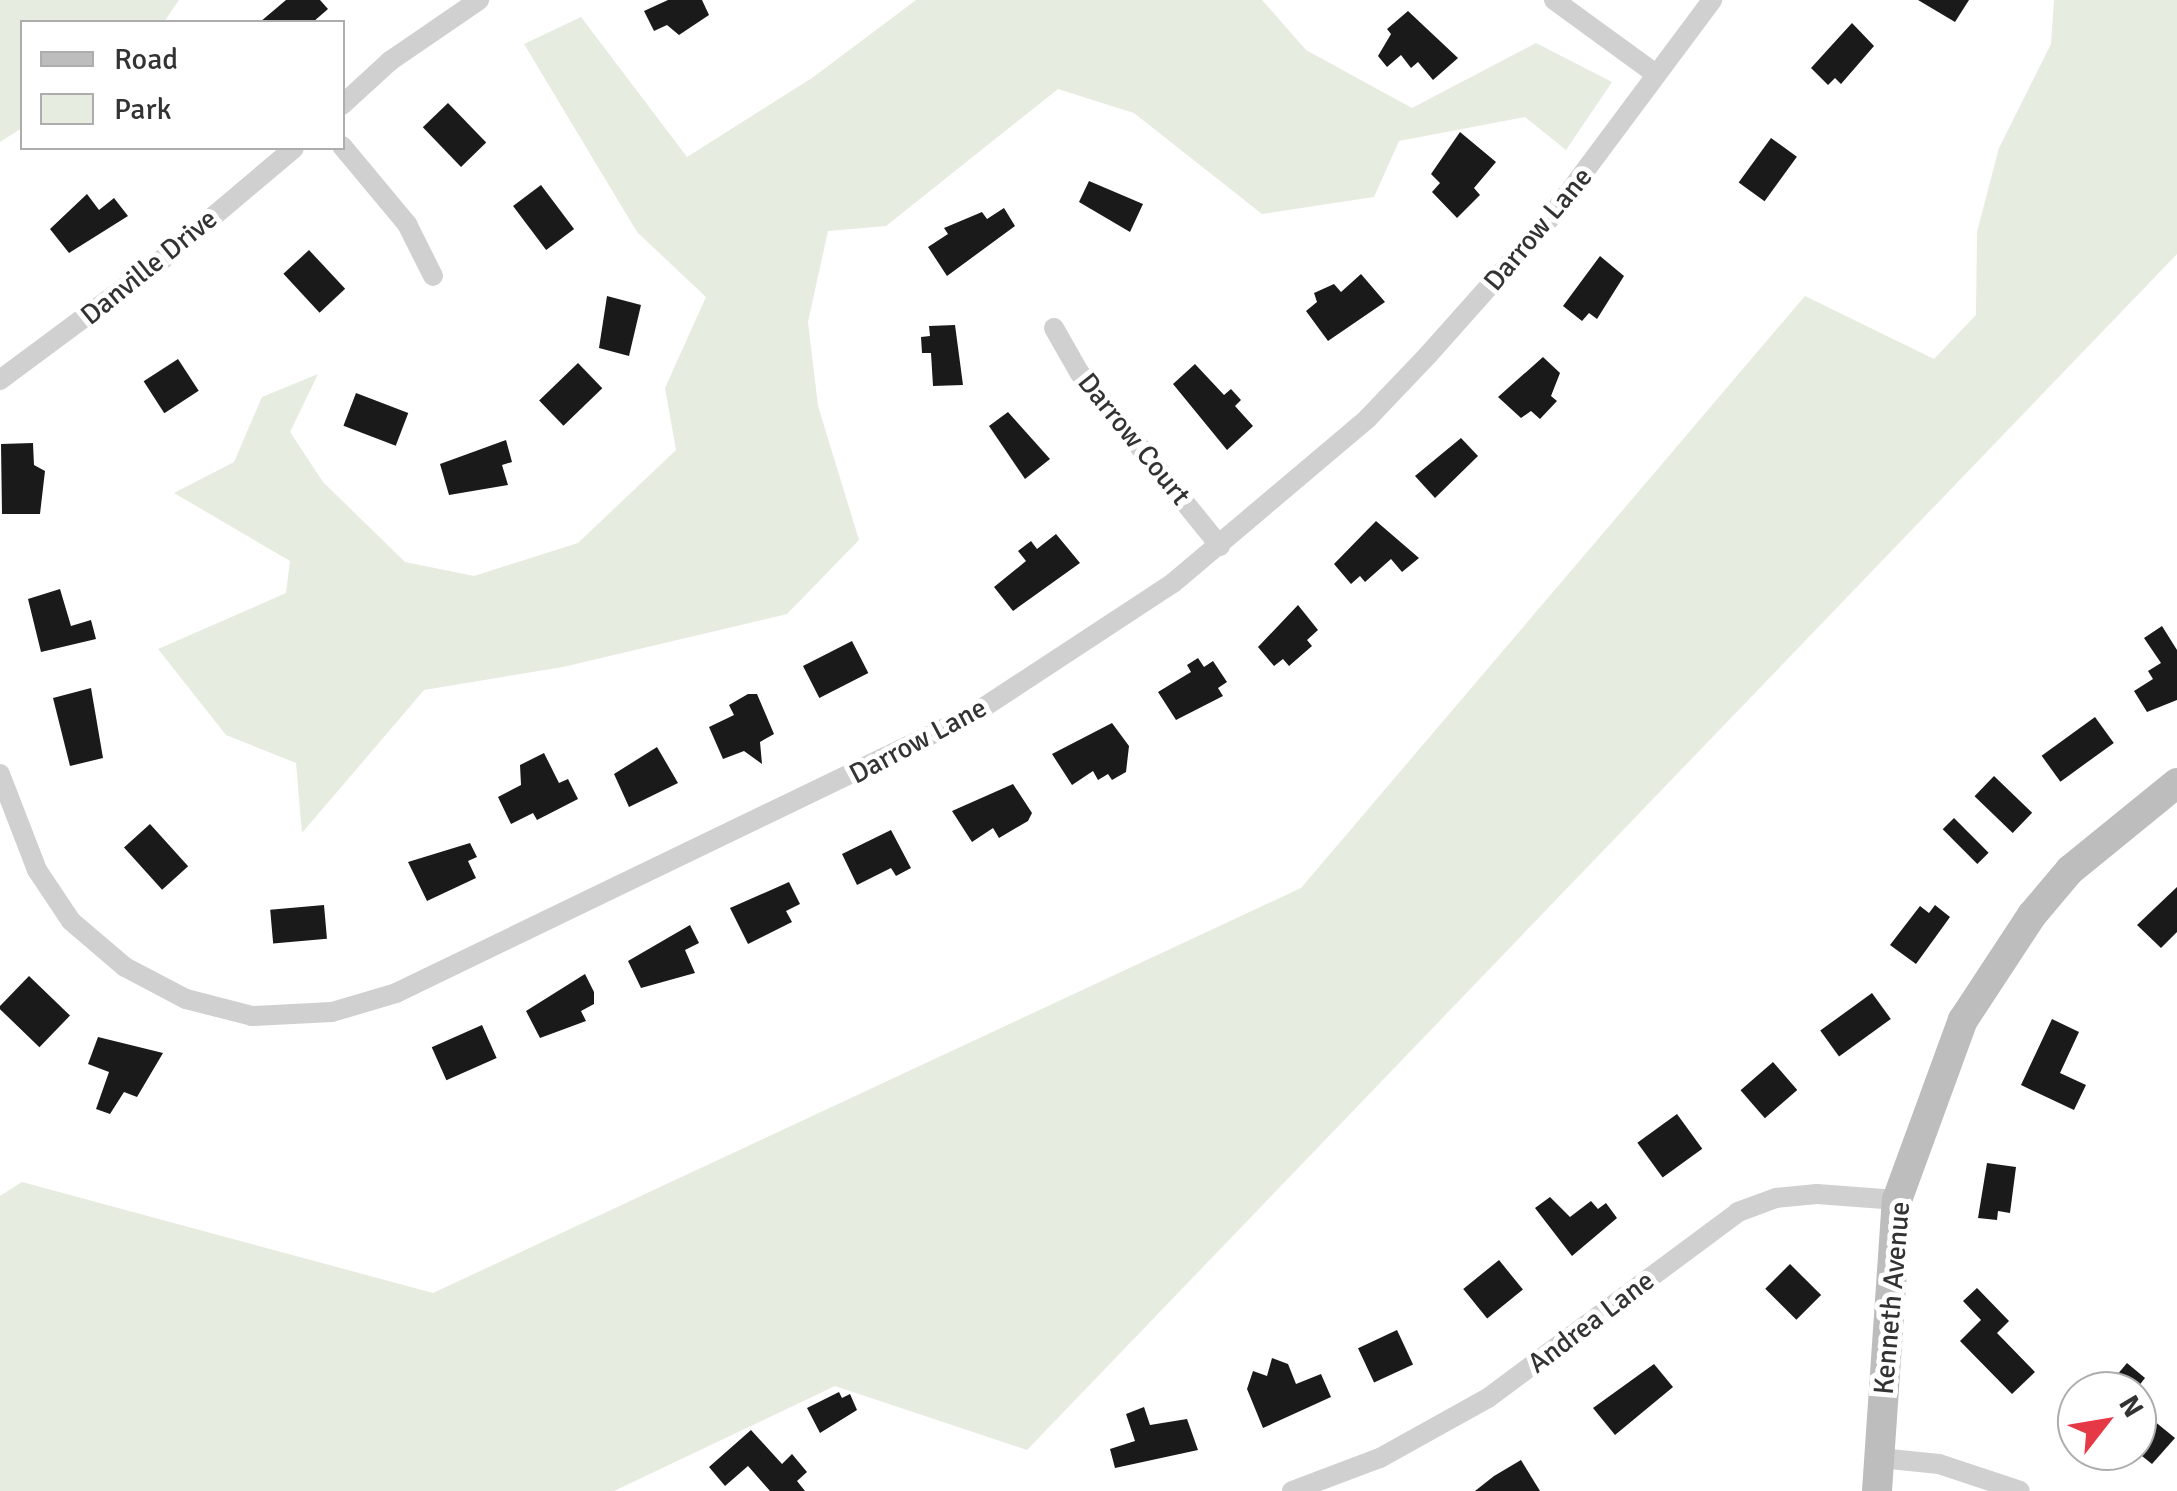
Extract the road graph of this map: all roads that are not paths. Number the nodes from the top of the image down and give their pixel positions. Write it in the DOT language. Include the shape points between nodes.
graph roads {
  1 [pos="479,0"];
  2 [pos="1554,0"];
  3 [pos="1712,0"];
  4 [pos="1656,74"];
  5 [pos="345,102"];
  6 [pos="292,150"];
  7 [pos="345,150"];
  8 [pos="433,276"];
  9 [pos="1054,328"];
  10 [pos="0,380"];
  11 [pos="1220,546"];
  12 [pos="0,774"];
  13 [pos="2177,783"];
  14 [pos="1897,1200"];
  15 [pos="1880,1458"];
  16 [pos="1292,1491"];
  17 [pos="1877,1491"];
  18 [pos="2020,1491"];
  1 -- 5 [label="street" via="393,59"];
  2 -- 4 [label="street"];
  3 -- 4 [label="street, Darrow Lane"];
  4 -- 11 [label="street, Darrow Lane" via="1549,220 1428,355 1367,419"];
  6 -- 10 [label="street, Danville Drive" via="164,258"];
  7 -- 8 [label="street" via="407,224"];
  9 -- 11 [label="street, Darrow Court" via="1079,372"];
  11 -- 12 [label="street, Darrow Lane" via="1113,626 956,724 396,993 332,1012 252,1016 186,999 125,967 71,921 36,870"];
  13 -- 14 [label="street, Kenneth Avenue" via="2070,870 1996,965 1962,1020"];
  14 -- 15 [label="street, Kenneth Avenue"];
  14 -- 16 [label="street, Andrea Lane" via="1817,1194 1776,1198 1738,1212 1488,1398 1380,1458"];
  15 -- 17 [label="street, Kenneth Avenue"];
  15 -- 18 [label="street" via="1939,1464"];
}
